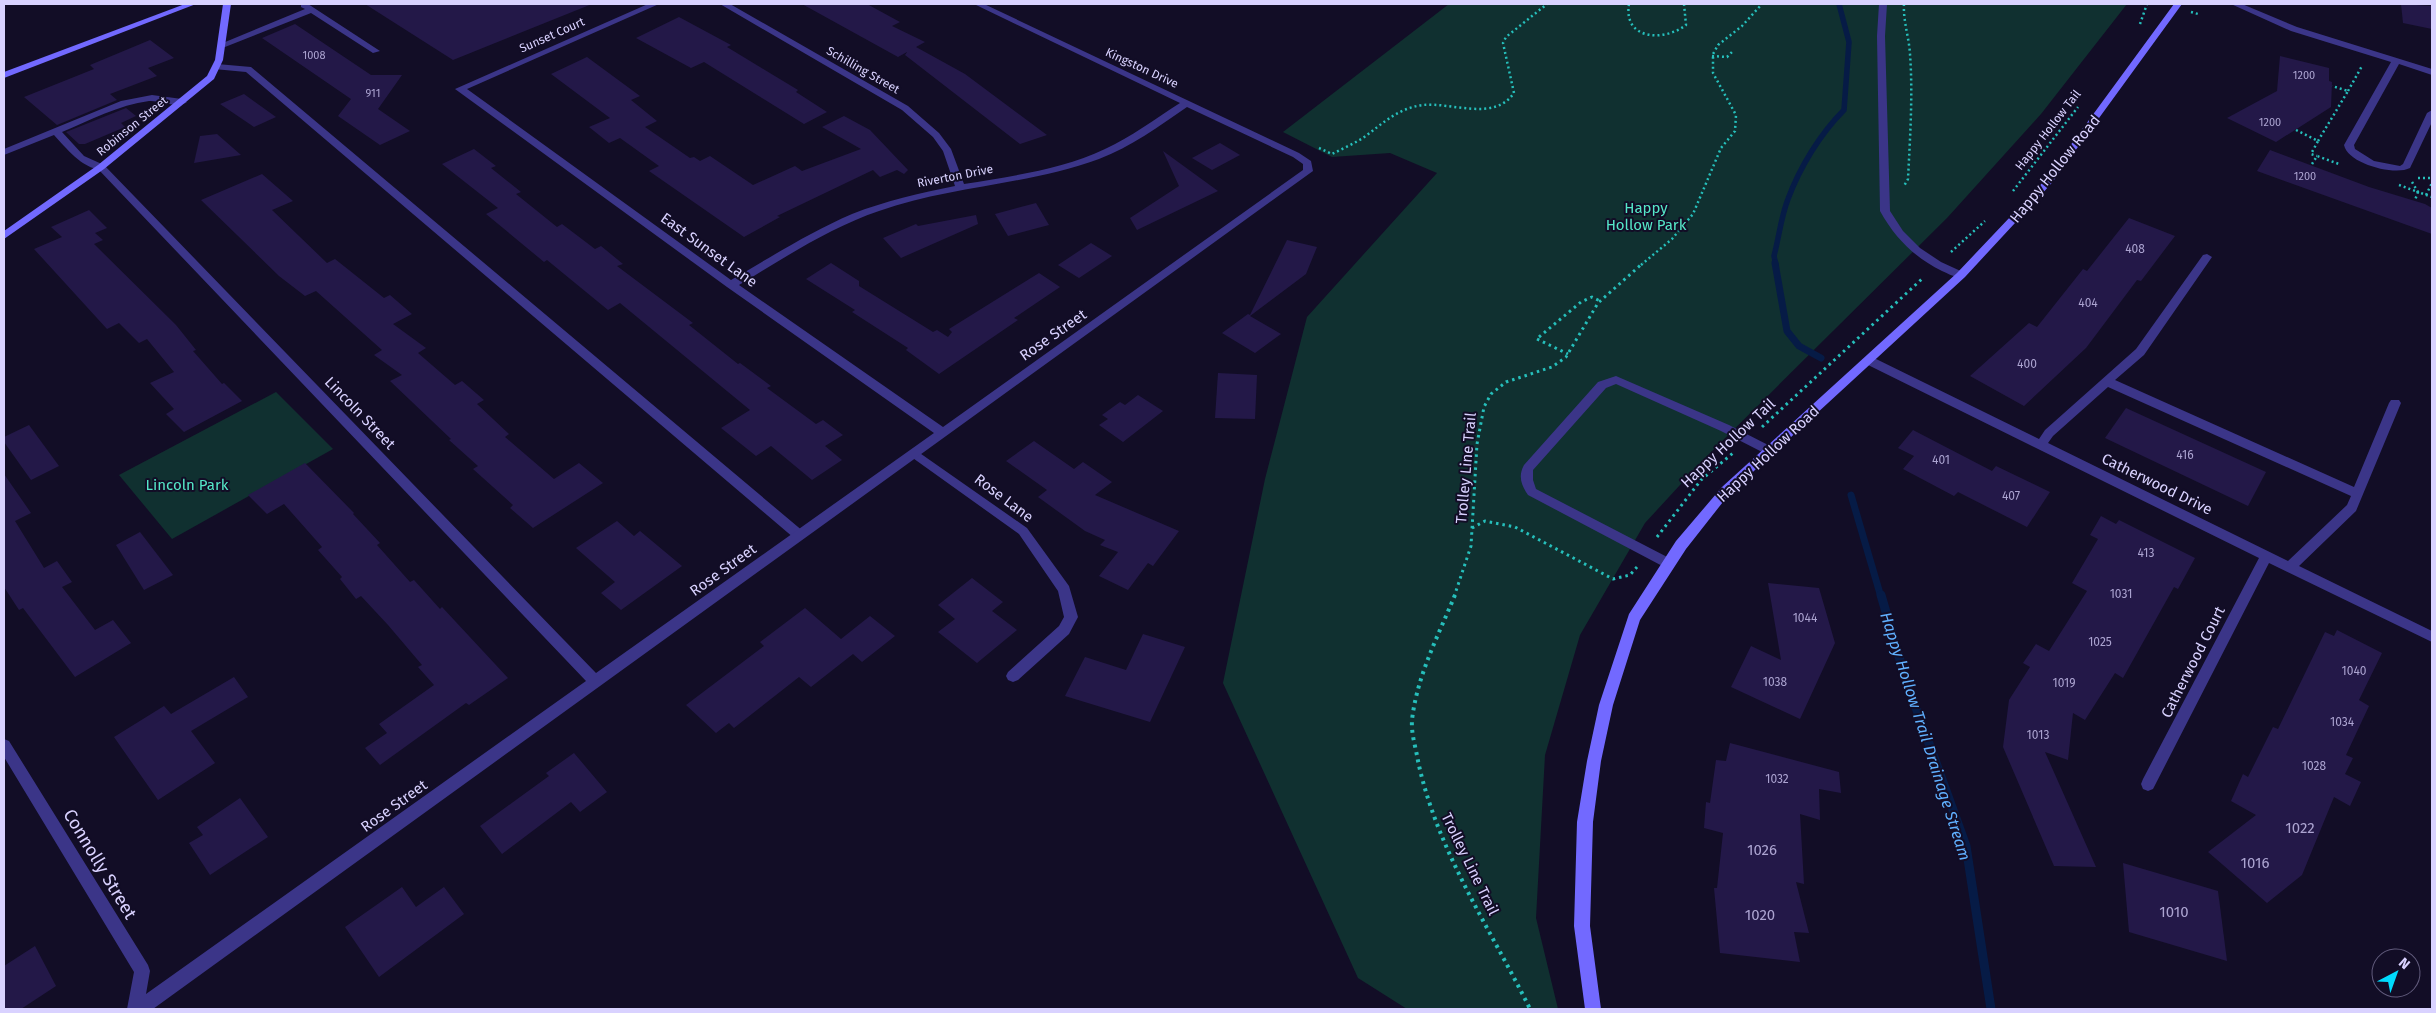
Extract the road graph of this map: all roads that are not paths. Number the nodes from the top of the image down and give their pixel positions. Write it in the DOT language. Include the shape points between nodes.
graph roads {
  1 [pos="192,4"];
  2 [pos="227,4"];
  3 [pos="302,4"];
  4 [pos="655,4"];
  5 [pos="724,4"];
  6 [pos="978,4"];
  7 [pos="1883,4"];
  8 [pos="2178,4"];
  9 [pos="2235,4"];
  10 [pos="311,10"];
  11 [pos="222,45"];
  12 [pos="376,51"];
  13 [pos="2396,60"];
  14 [pos="216,67"];
  15 [pos="2432,72"];
  16 [pos="4,76"];
  17 [pos="460,89"];
  18 [pos="182,102"];
  19 [pos="1186,103"];
  20 [pos="2432,113"];
  21 [pos="56,131"];
  22 [pos="4,152"];
  23 [pos="1296,155"];
  24 [pos="101,167"];
  25 [pos="960,187"];
  26 [pos="4,236"];
  27 [pos="2207,257"];
  28 [pos="1961,275"];
  29 [pos="731,285"];
  30 [pos="1868,360"];
  31 [pos="2106,380"];
  32 [pos="2395,403"];
  33 [pos="942,432"];
  34 [pos="2041,445"];
  35 [pos="1770,451"];
  36 [pos="914,453"];
  37 [pos="2358,494"];
  38 [pos="799,535"];
  39 [pos="2266,556"];
  40 [pos="1668,564"];
  41 [pos="2290,567"];
  42 [pos="2432,637"];
  43 [pos="1013,676"];
  44 [pos="596,682"];
  45 [pos="4,745"];
  46 [pos="2148,784"];
  47 [pos="135,1009"];
  48 [pos="139,1009"];
  49 [pos="1593,1009"];
  1 -- 16 [label="main road"];
  2 -- 11 [label="main road, Robinson Street"];
  3 -- 10 [label="street"];
  4 -- 17 [label="street, Sunset Court"];
  5 -- 25 [label="street, Schilling Street" via="905,108 936,135 948,151"];
  6 -- 19 [label="street, Kingston Drive"];
  7 -- 28 [label="street" via="1885,211 1892,226 1920,254 1936,266"];
  8 -- 28 [label="main road, Happy Hollow Road" via="2048,182"];
  9 -- 13 [label="street" via="2283,25"];
  10 -- 11 [label="street"];
  10 -- 12 [label="street"];
  11 -- 14 [label="main road, Robinson Street"];
  13 -- 15 [label="street"];
  13 -- 20 [label="street" via="2350,150 2371,163 2401,169 2407,166"];
  14 -- 18 [label="main road, Robinson Street" via="211,77"];
  14 -- 38 [label="street" via="248,69"];
  17 -- 29 [label="street, East Sunset Lane"];
  18 -- 21 [label="street" via="140,98"];
  18 -- 24 [label="main road, Robinson Street"];
  19 -- 23 [label="street, Kingston Drive"];
  19 -- 25 [label="street, Riverton Drive" via="1096,157 1032,174"];
  21 -- 22 [label="street"];
  21 -- 24 [label="street, Lincoln Street" via="81,158"];
  23 -- 33 [label="street, Rose Street" via="1308,163 1308,172"];
  24 -- 26 [label="main road, Robinson Street"];
  24 -- 44 [label="street, Lincoln Street"];
  25 -- 29 [label="street, Riverton Drive" via="909,198 847,220"];
  27 -- 31 [label="street" via="2140,352"];
  28 -- 30 [label="main road, Happy Hollow Road"];
  29 -- 33 [label="street, East Sunset Lane"];
  30 -- 34 [label="street, Catherwood Drive"];
  30 -- 35 [label="main road, Happy Hollow Road"];
  31 -- 34 [label="street" via="2049,433"];
  31 -- 37 [label="street"];
  32 -- 37 [label="street"];
  33 -- 36 [label="street, Rose Street"];
  34 -- 39 [label="street, Catherwood Drive"];
  35 -- 40 [label="main road, Happy Hollow Road" via="1726,490"];
  35 -- 40 [label="street" via="1616,380 1602,384 1528,468 1525,474 1532,492"];
  36 -- 38 [label="street, Rose Street"];
  36 -- 43 [label="street, Rose Lane" via="1023,531 1064,590 1071,617 1064,630"];
  37 -- 41 [label="street" via="2352,508"];
  38 -- 44 [label="street, Rose Street"];
  39 -- 41 [label="street, Catherwood Drive"];
  39 -- 46 [label="street, Catherwood Court"];
  40 -- 49 [label="main road, Happy Hollow Road" via="1634,618 1606,705 1594,761 1585,822 1582,917"];
  41 -- 42 [label="street, Catherwood Drive"];
  44 -- 48 [label="street, Rose Street"];
  45 -- 47 [label="street, Connolly Street" via="142,971"];
}
